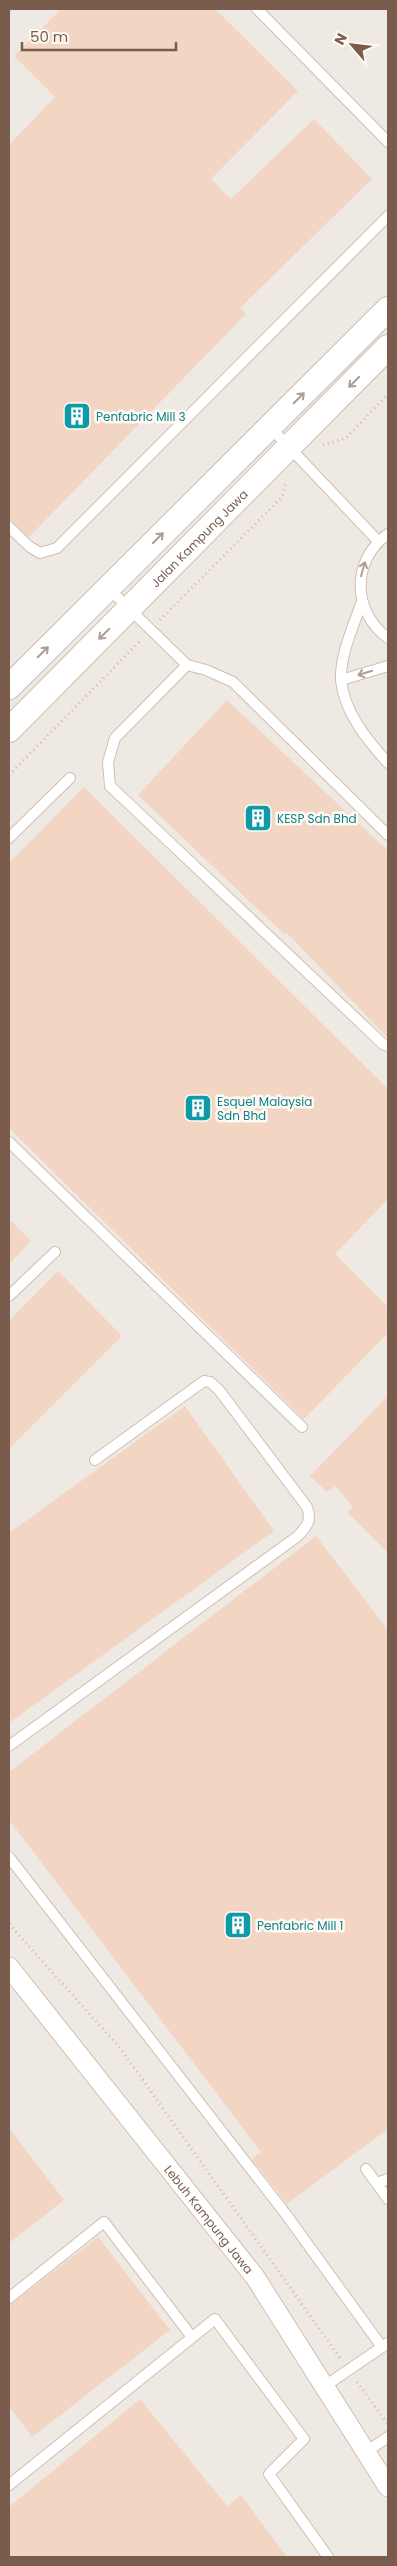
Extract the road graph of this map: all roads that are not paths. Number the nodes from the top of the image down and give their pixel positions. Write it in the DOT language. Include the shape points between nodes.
graph roads {
  1 [pos="257,9"];
  2 [pos="388,142"];
  3 [pos="388,216"];
  4 [pos="388,309"];
  5 [pos="388,347"];
  6 [pos="270,427"];
  7 [pos="294,453"];
  8 [pos="9,526"];
  9 [pos="388,534"];
  10 [pos="378,541"];
  11 [pos="108,588"];
  12 [pos="362,601"];
  13 [pos="128,610"];
  14 [pos="388,638"];
  15 [pos="188,665"];
  16 [pos="388,666"];
  17 [pos="341,680"];
  18 [pos="9,687"];
  19 [pos="9,730"];
  20 [pos="388,763"];
  21 [pos="70,778"];
  22 [pos="388,835"];
  23 [pos="9,838"];
  24 [pos="388,1046"];
  25 [pos="9,1142"];
  26 [pos="55,1252"];
  27 [pos="9,1296"];
  28 [pos="302,1427"];
  29 [pos="95,1460"];
  30 [pos="9,1746"];
  31 [pos="9,1857"];
  32 [pos="9,1966"];
  33 [pos="366,2169"];
  34 [pos="388,2179"];
  35 [pos="377,2183"];
  36 [pos="388,2199"];
  37 [pos="9,2298"];
  38 [pos="192,2337"];
  39 [pos="385,2345"];
  40 [pos="325,2386"];
  41 [pos="388,2437"];
  42 [pos="366,2452"];
  43 [pos="9,2485"];
  44 [pos="388,2488"];
  45 [pos="328,2557"];
  1 -- 2 [label="lane"];
  3 -- 8 [label="lane" via="57,548 40,553"];
  6 -- 4 [label="street, one-way"];
  5 -- 7 [label="street, Jalan Kampung Jawa, one-way"];
  6 -- 7 [label="lane"];
  11 -- 6 [label="street, one-way"];
  7 -- 10 [label="lane"];
  7 -- 13 [label="street, Jalan Kampung Jawa"];
  9 -- 10 [label="lane"];
  12 -- 10 [label="lane, one-way" via="360,580 366,559"];
  11 -- 13 [label="lane"];
  18 -- 11 [label="street, one-way"];
  12 -- 14 [label="lane" via="371,622"];
  12 -- 17 [label="lane" via="344,658"];
  13 -- 15 [label="lane"];
  13 -- 19 [label="street, Jalan Kampung Jawa, one-way"];
  15 -- 22 [label="lane" via="233,682"];
  15 -- 24 [label="lane" via="115,738 108,762 110,786"];
  16 -- 17 [label="lane, one-way"];
  17 -- 20 [label="lane" via="348,706 366,739"];
  21 -- 23 [label="lane"];
  25 -- 28 [label="lane"];
  26 -- 27 [label="lane"];
  29 -- 30 [label="lane" via="204,1381 210,1382 307,1507 310,1517 298,1536"];
  31 -- 39 [label="lane"];
  32 -- 40 [label="street, Lebuh Kampung Jawa" via="256,2277"];
  33 -- 35 [label="lane"];
  34 -- 35 [label="lane"];
  35 -- 36 [label="lane"];
  37 -- 38 [label="lane" via="104,2222"];
  38 -- 43 [label="lane"];
  38 -- 45 [label="lane" via="214,2319 304,2439 270,2474"];
  39 -- 40 [label="lane"];
  40 -- 42 [label="street, Lebuh Kampung Jawa"];
  41 -- 42 [label="lane"];
  42 -- 44 [label="street, Lebuh Kampung Jawa"];
}
